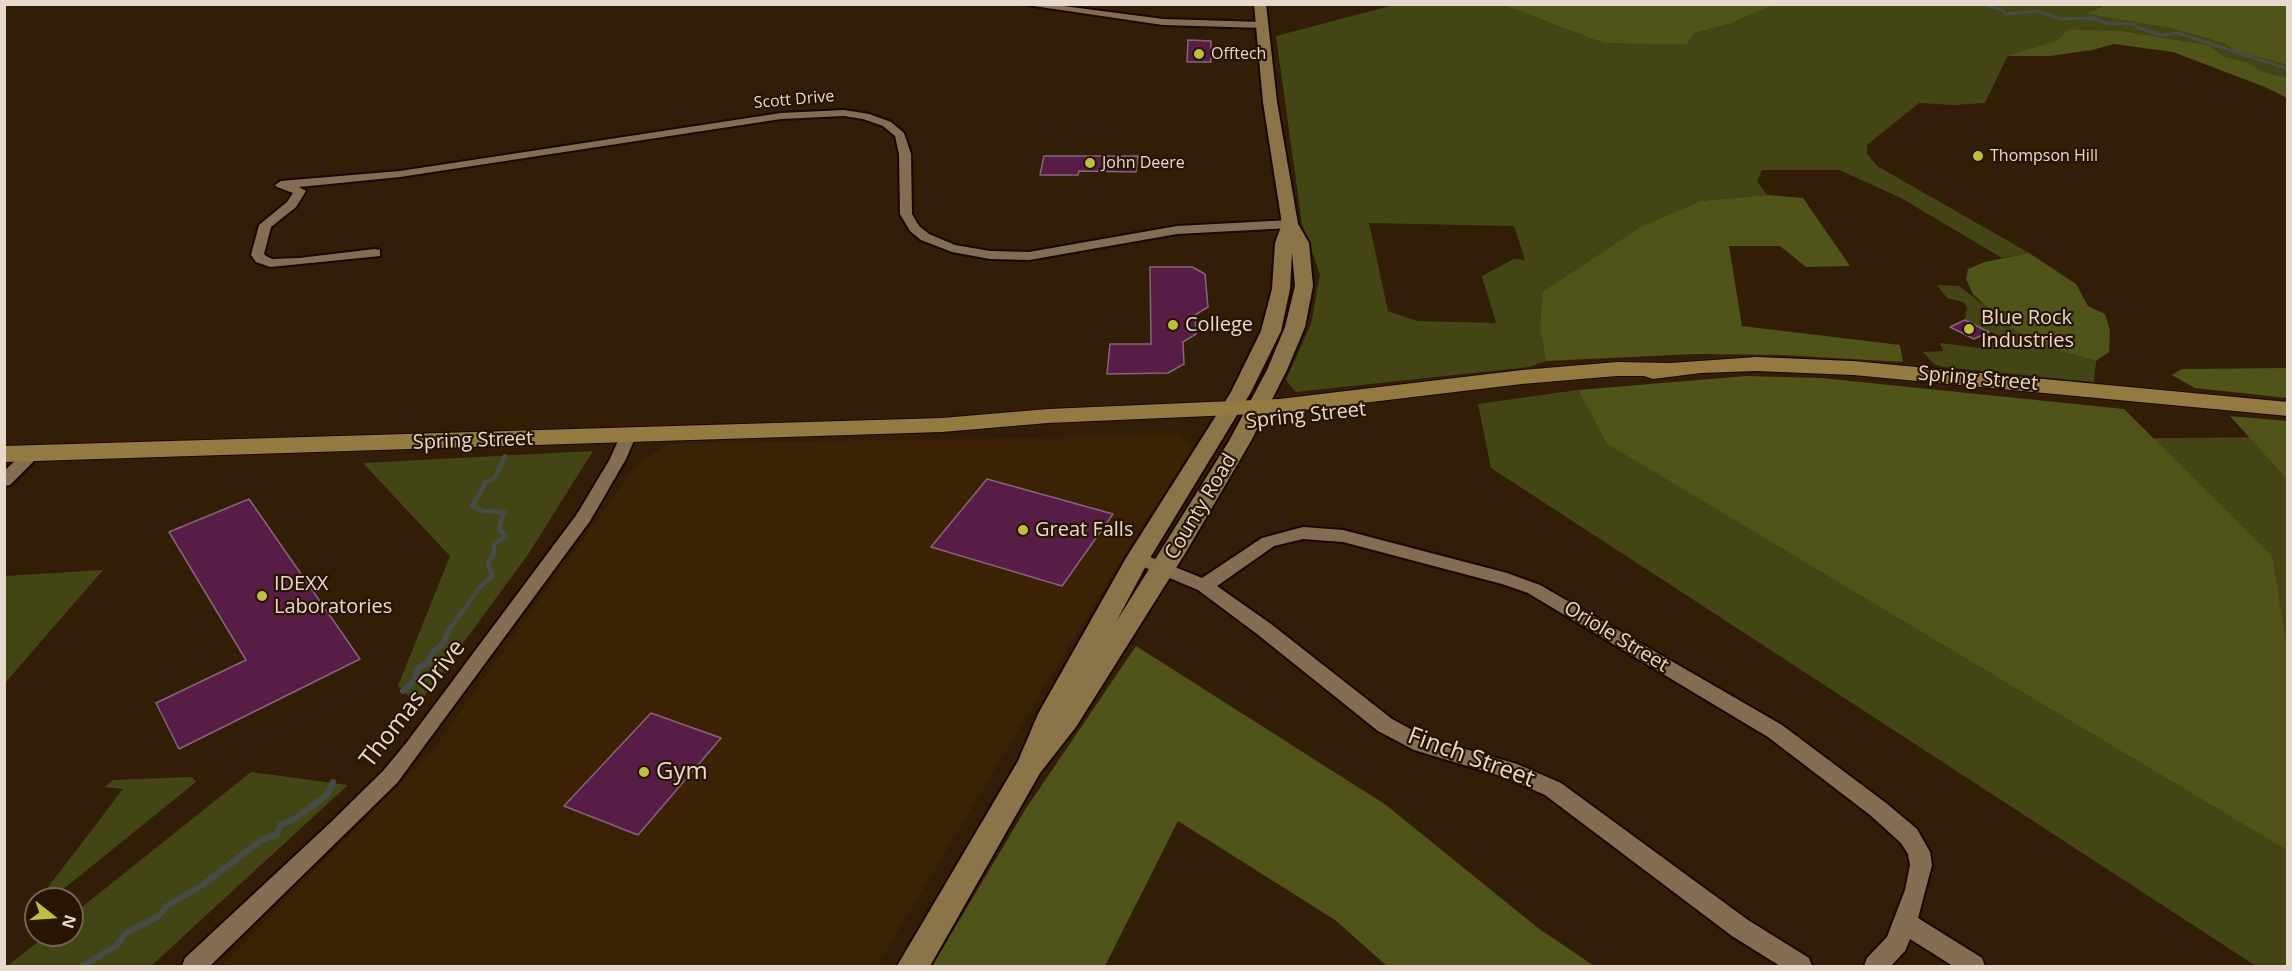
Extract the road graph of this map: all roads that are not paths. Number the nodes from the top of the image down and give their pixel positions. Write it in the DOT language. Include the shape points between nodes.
graph roads {
  1 [pos="1024,4"];
  2 [pos="1260,4"];
  3 [pos="1262,25"];
  4 [pos="1290,224"];
  5 [pos="375,253"];
  6 [pos="2288,409"];
  7 [pos="1254,415"];
  8 [pos="1226,416"];
  9 [pos="628,436"];
  10 [pos="33,453"];
  11 [pos="4,454"];
  12 [pos="4,481"];
  13 [pos="1138,558"];
  14 [pos="1163,569"];
  15 [pos="1204,586"];
  16 [pos="1030,765"];
  17 [pos="1906,923"];
  18 [pos="194,966"];
  19 [pos="913,966"];
  20 [pos="1800,966"];
  21 [pos="1876,966"];
  22 [pos="1973,966"];
  1 -- 3 [label="street" via="1163,22"];
  2 -- 3 [label="main road, County Road"];
  3 -- 4 [label="main road, County Road"];
  4 -- 5 [label="street, Scott Drive" via="1177,230 1029,256 990,255 952,248 925,237 906,214 905,154 900,135 887,124 844,112 781,116 399,174 281,185 300,191 292,204 265,225 257,255 270,262 299,262"];
  4 -- 7 [label="main road, County Road" via="1300,243 1304,286 1295,327"];
  4 -- 8 [label="main road, County Road" via="1271,331"];
  6 -- 7 [label="main road, Spring Street" via="1854,368 1756,364 1522,377"];
  7 -- 8 [label="main road, Spring Street"];
  7 -- 14 [label="main road, County Road"];
  8 -- 9 [label="main road, Spring Street" via="1048,429 942,425"];
  8 -- 13 [label="main road, County Road"];
  9 -- 10 [label="main road, Spring Street"];
  9 -- 18 [label="street, Thomas Drive" via="579,525 397,769"];
  10 -- 11 [label="main road, Spring Street"];
  10 -- 12 [label="street"];
  13 -- 14 [label="street, Finch Street"];
  13 -- 16 [label="main road, County Road" via="1052,714"];
  14 -- 15 [label="street, Finch Street"];
  14 -- 16 [label="main road, County Road" via="1073,709"];
  15 -- 17 [label="street, Oriole Street" via="1268,542 1303,533 1343,536 1534,589 1775,731 1909,836 1919,852 1921,865"];
  15 -- 20 [label="street, Finch Street" via="1385,724 1421,744 1510,770 1554,789 1740,928"];
  16 -- 19 [label="main road, County Road"];
  17 -- 21 [label="street" via="1897,943"];
  17 -- 22 [label="street"];
}
